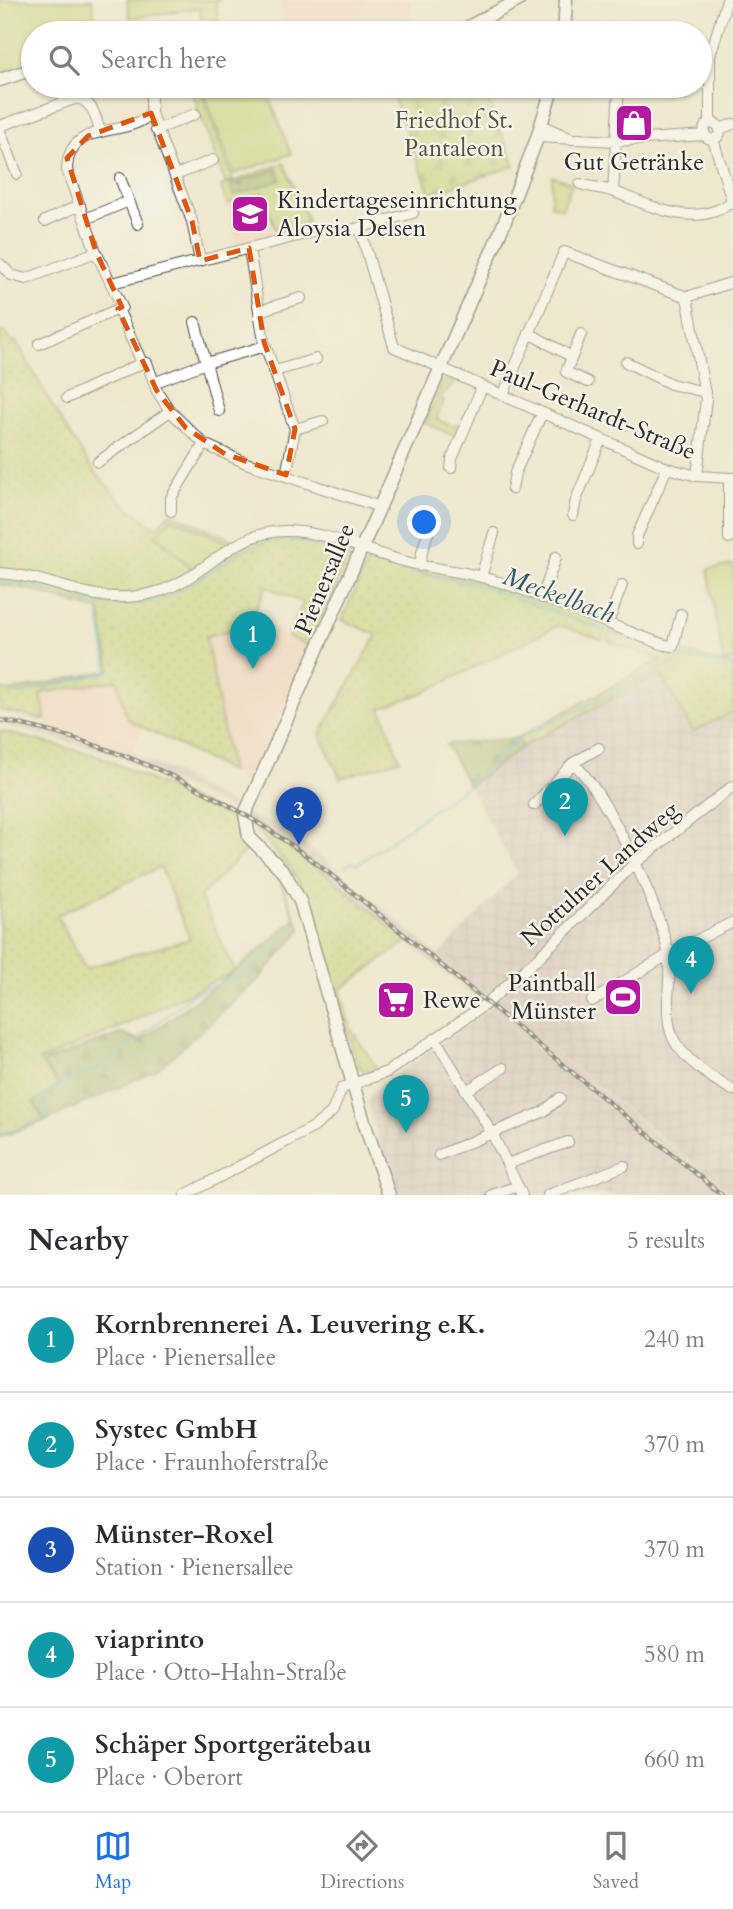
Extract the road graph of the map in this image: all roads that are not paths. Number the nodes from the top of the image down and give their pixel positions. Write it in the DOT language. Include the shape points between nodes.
graph roads {
  1 [pos="519,0"];
  2 [pos="566,0"];
  3 [pos="727,0"];
  4 [pos="503,4"];
  5 [pos="476,21"];
  6 [pos="565,21"];
  7 [pos="712,39"];
  8 [pos="21,73"];
  9 [pos="0,80"];
  10 [pos="151,98"];
  11 [pos="549,98"];
  12 [pos="619,98"];
  13 [pos="711,98"];
  14 [pos="151,113"];
  15 [pos="195,114"];
  16 [pos="733,124"];
  17 [pos="0,126"];
  18 [pos="715,126"];
  19 [pos="156,130"];
  20 [pos="0,131"];
  21 [pos="100,131"];
  22 [pos="539,131"];
  23 [pos="709,137"];
  24 [pos="616,141"];
  25 [pos="213,160"];
  26 [pos="17,174"];
  27 [pos="176,175"];
  28 [pos="120,178"];
  29 [pos="580,184"];
  30 [pos="612,192"];
  31 [pos="129,201"];
  32 [pos="733,202"];
  33 [pos="80,205"];
  34 [pos="413,214"];
  35 [pos="85,219"];
  36 [pos="45,220"];
  37 [pos="138,224"];
  38 [pos="313,232"];
  39 [pos="249,248"];
  40 [pos="96,252"];
  41 [pos="200,261"];
  42 [pos="0,264"];
  43 [pos="733,282"];
  44 [pos="112,283"];
  45 [pos="687,297"];
  46 [pos="301,298"];
  47 [pos="118,309"];
  48 [pos="258,311"];
  49 [pos="195,321"];
  50 [pos="529,333"];
  51 [pos="582,334"];
  52 [pos="264,342"];
  53 [pos="39,344"];
  54 [pos="572,357"];
  55 [pos="316,359"];
  56 [pos="142,362"];
  57 [pos="626,362"];
  58 [pos="206,363"];
  59 [pos="440,368"];
  60 [pos="275,371"];
  61 [pos="156,382"];
  62 [pos="588,382"];
  63 [pos="482,387"];
  64 [pos="705,392"];
  65 [pos="503,395"];
  66 [pos="67,398"];
  67 [pos="170,411"];
  68 [pos="219,411"];
  69 [pos="542,413"];
  70 [pos="323,421"];
  71 [pos="295,429"];
  72 [pos="601,439"];
  73 [pos="204,444"];
  74 [pos="97,462"];
  75 [pos="451,468"];
  76 [pos="667,468"];
  77 [pos="285,475"];
  78 [pos="697,476"];
  79 [pos="731,478"];
  80 [pos="512,489"];
  81 [pos="380,507"];
  82 [pos="171,511"];
  83 [pos="573,515"];
  84 [pos="429,519"];
  85 [pos="494,533"];
  86 [pos="729,538"];
  87 [pos="637,544"];
  88 [pos="361,548"];
  89 [pos="556,557"];
  90 [pos="420,566"];
  91 [pos="0,573"];
  92 [pos="481,577"];
  93 [pos="622,585"];
  94 [pos="542,598"];
  95 [pos="681,614"];
  96 [pos="608,623"];
  97 [pos="599,748"];
  98 [pos="573,763"];
  99 [pos="733,786"];
  100 [pos="534,805"];
  101 [pos="634,864"];
  102 [pos="733,922"];
  103 [pos="669,954"];
  104 [pos="592,1001"];
  105 [pos="436,1040"];
  106 [pos="503,1068"];
  107 [pos="353,1084"];
  108 [pos="733,1090"];
  109 [pos="466,1091"];
  110 [pos="560,1098"];
  111 [pos="493,1135"];
  112 [pos="568,1142"];
  113 [pos="439,1154"];
  114 [pos="507,1164"];
  115 [pos="624,1166"];
  116 [pos="520,1190"];
  117 [pos="185,1195"];
  118 [pos="388,1195"];
  119 [pos="492,1195"];
  120 [pos="548,1195"];
  1 -- 4 [label="main road"];
  2 -- 6 [label="main road"];
  3 -- 7 [label="street"];
  4 -- 5 [label="main road"];
  8 -- 9 [label="main road"];
  10 -- 14 [label="street"];
  11 -- 22 [label="main road, Pienersallee"];
  12 -- 24 [label="street"];
  13 -- 18 [label="street"];
  14 -- 19 [label="street"];
  14 -- 21 [label="street" via="142,120"];
  15 -- 19 [label="street"];
  16 -- 18 [label="street"];
  17 -- 21 [label="street" via="77,98 93,108"];
  18 -- 23 [label="street" via="705,127"];
  19 -- 27 [label="street"];
  20 -- 26 [label="street"];
  21 -- 33 [label="street" via="78,142 67,158"];
  22 -- 24 [label="street" via="572,139"];
  22 -- 59 [label="main road, Pienersallee"];
  23 -- 24 [label="street"];
  23 -- 32 [label="street"];
  24 -- 30 [label="street"];
  25 -- 27 [label="street"];
  27 -- 41 [label="street"];
  28 -- 31 [label="street"];
  29 -- 30 [label="street"];
  30 -- 32 [label="street" via="668,214 710,213"];
  31 -- 35 [label="street"];
  31 -- 37 [label="street"];
  33 -- 35 [label="street"];
  33 -- 36 [label="street"];
  34 -- 59 [label="street, Paul-Gerhardt-Straße" via="355,229 394,347"];
  35 -- 40 [label="street"];
  38 -- 39 [label="street"];
  39 -- 41 [label="street"];
  39 -- 48 [label="street"];
  40 -- 42 [label="street" via="26,279 11,275"];
  40 -- 44 [label="street"];
  41 -- 44 [label="street"];
  43 -- 45 [label="street"];
  44 -- 47 [label="street" via="122,307"];
  45 -- 50 [label="street" via="564,252"];
  45 -- 64 [label="street"];
  46 -- 48 [label="street"];
  47 -- 53 [label="street"];
  47 -- 56 [label="street"];
  48 -- 52 [label="street"];
  49 -- 58 [label="street"];
  50 -- 54 [label="street"];
  50 -- 65 [label="street"];
  51 -- 54 [label="street"];
  52 -- 58 [label="street" via="262,347"];
  52 -- 60 [label="street"];
  54 -- 62 [label="street" via="566,372"];
  55 -- 60 [label="street"];
  56 -- 61 [label="street" via="147,363"];
  56 -- 66 [label="street"];
  57 -- 64 [label="street" via="671,384"];
  58 -- 61 [label="street"];
  58 -- 68 [label="street"];
  59 -- 63 [label="street, Paul-Gerhardt-Straße"];
  59 -- 81 [label="main road, Pienersallee"];
  60 -- 71 [label="street"];
  61 -- 67 [label="street"];
  63 -- 65 [label="street, Paul-Gerhardt-Straße"];
  63 -- 75 [label="street"];
  64 -- 78 [label="street"];
  65 -- 69 [label="street, Paul-Gerhardt-Straße"];
  67 -- 73 [label="street"];
  67 -- 74 [label="street"];
  69 -- 72 [label="street, Paul-Gerhardt-Straße"];
  69 -- 80 [label="street"];
  70 -- 71 [label="street"];
  71 -- 77 [label="street"];
  72 -- 76 [label="street, Paul-Gerhardt-Straße"];
  72 -- 83 [label="street"];
  73 -- 77 [label="street"];
  73 -- 82 [label="street" via="171,498"];
  76 -- 78 [label="street, Paul-Gerhardt-Straße"];
  76 -- 87 [label="street"];
  77 -- 81 [label="street"];
  78 -- 79 [label="street, Paul-Gerhardt-Straße"];
  79 -- 86 [label="street"];
  81 -- 88 [label="main road, Pienersallee"];
  84 -- 90 [label="street"];
  85 -- 92 [label="street"];
  88 -- 90 [label="street"];
  88 -- 91 [label="street" via="301,532 261,534 240,541 161,591 121,598 93,597"];
  88 -- 107 [label="main road, Pienersallee" via="251,795 245,821 249,837 284,873 300,901"];
  89 -- 94 [label="street"];
  90 -- 92 [label="street"];
  92 -- 94 [label="street"];
  93 -- 96 [label="street"];
  94 -- 96 [label="street"];
  95 -- 96 [label="street" via="673,646"];
  97 -- 98 [label="street"];
  98 -- 100 [label="street"];
  98 -- 101 [label="street" via="592,784"];
  99 -- 101 [label="street, Nottulner Landweg"];
  101 -- 103 [label="street" via="652,899"];
  101 -- 105 [label="street, Nottulner Landweg" via="511,983"];
  102 -- 103 [label="street"];
  103 -- 104 [label="street"];
  103 -- 108 [label="street" via="673,1038 683,1052"];
  105 -- 107 [label="street, Nottulner Landweg" via="387,1072"];
  105 -- 109 [label="street"];
  106 -- 109 [label="street"];
  107 -- 117 [label="street" via="340,1090 332,1112 314,1127"];
  107 -- 118 [label="main road, Pienersallee"];
  109 -- 111 [label="street"];
  110 -- 111 [label="street" via="543,1112"];
  111 -- 113 [label="street"];
  111 -- 114 [label="street"];
  112 -- 114 [label="street"];
  114 -- 116 [label="street"];
  115 -- 120 [label="street"];
  116 -- 119 [label="street"];
}
